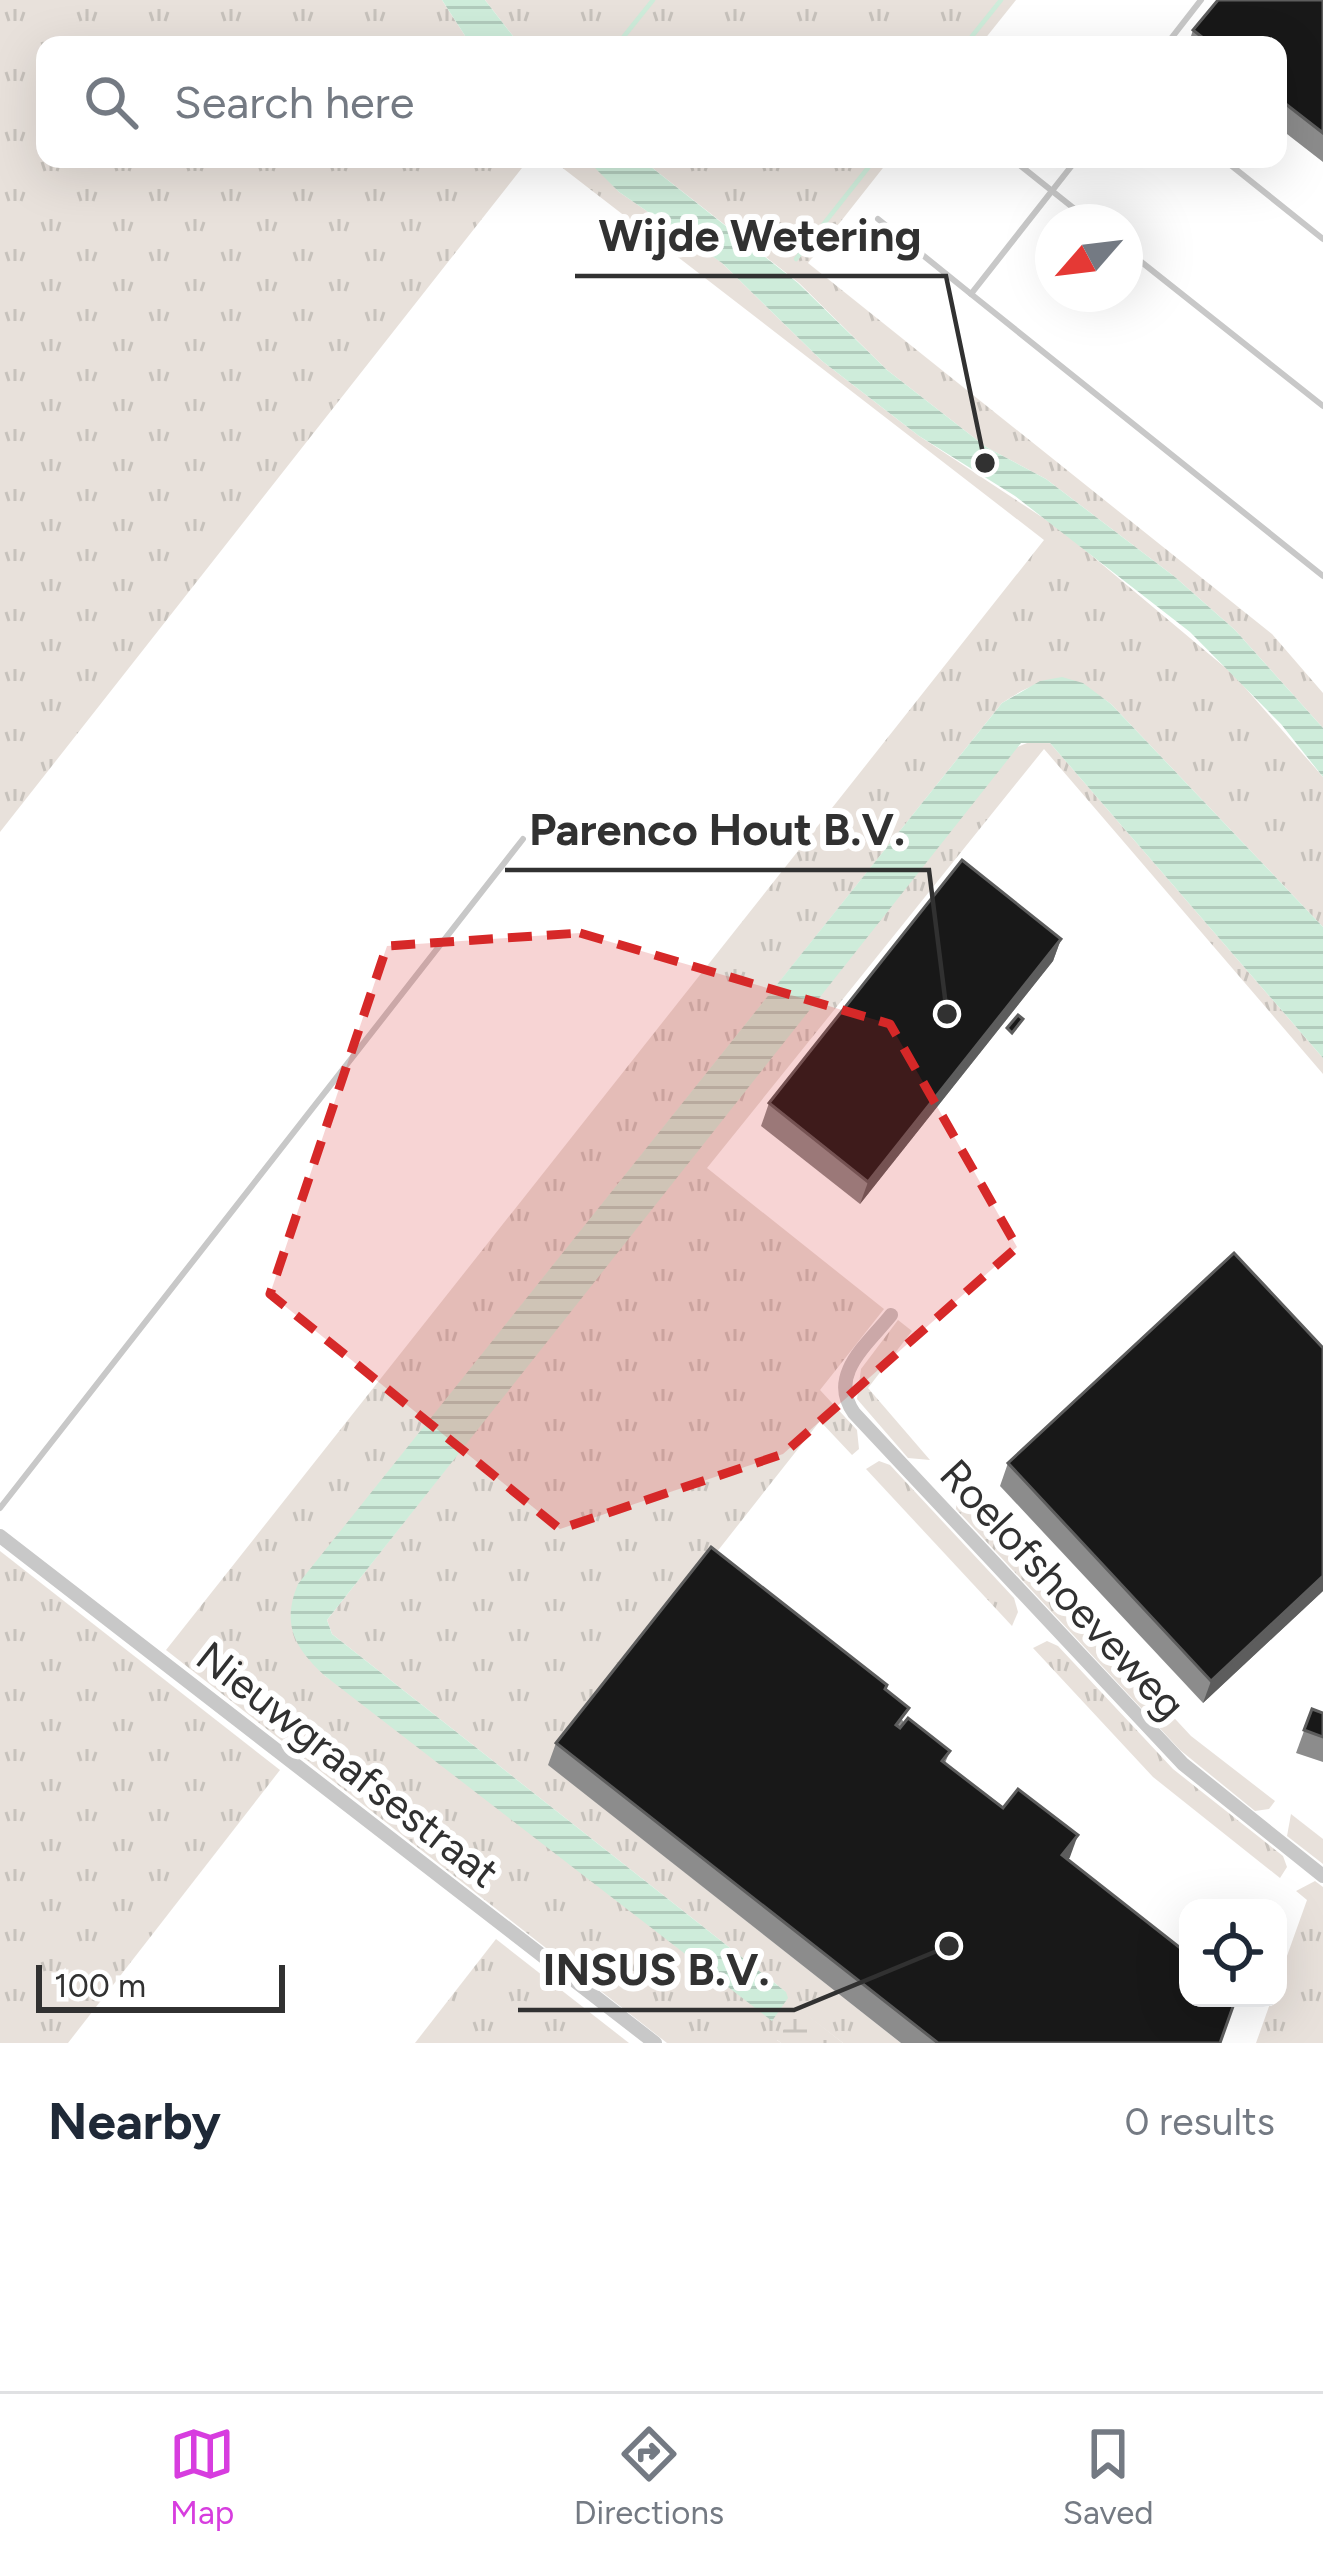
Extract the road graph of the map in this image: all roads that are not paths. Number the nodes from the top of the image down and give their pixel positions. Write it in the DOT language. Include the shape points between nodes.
graph roads {
  1 [pos="1201,0"];
  2 [pos="1173,36"];
  3 [pos="1024,168"];
  4 [pos="1070,168"];
  5 [pos="1234,168"];
  6 [pos="1052,190"];
  7 [pos="1069,204"];
  8 [pos="878,219"];
  9 [pos="1323,239"];
  10 [pos="1143,263"];
  11 [pos="971,294"];
  12 [pos="1323,406"];
  13 [pos="1323,576"];
  14 [pos="524,839"];
  15 [pos="891,1315"];
  16 [pos="0,1508"];
  17 [pos="2,1541"];
  18 [pos="1323,1876"];
  19 [pos="655,2043"];
  1 -- 2 [label="lane"];
  3 -- 6 [label="lane"];
  4 -- 6 [label="lane"];
  5 -- 9 [label="lane"];
  6 -- 7 [label="lane"];
  6 -- 11 [label="lane"];
  8 -- 11 [label="lane"];
  10 -- 12 [label="lane"];
  11 -- 13 [label="lane"];
  14 -- 16 [label="lane"];
  15 -- 18 [label="street, Roelofshoeveweg" via="847,1371 844,1396 854,1413 1183,1764"];
  17 -- 19 [label="street, Nieuwgraafsestraat"];
}
